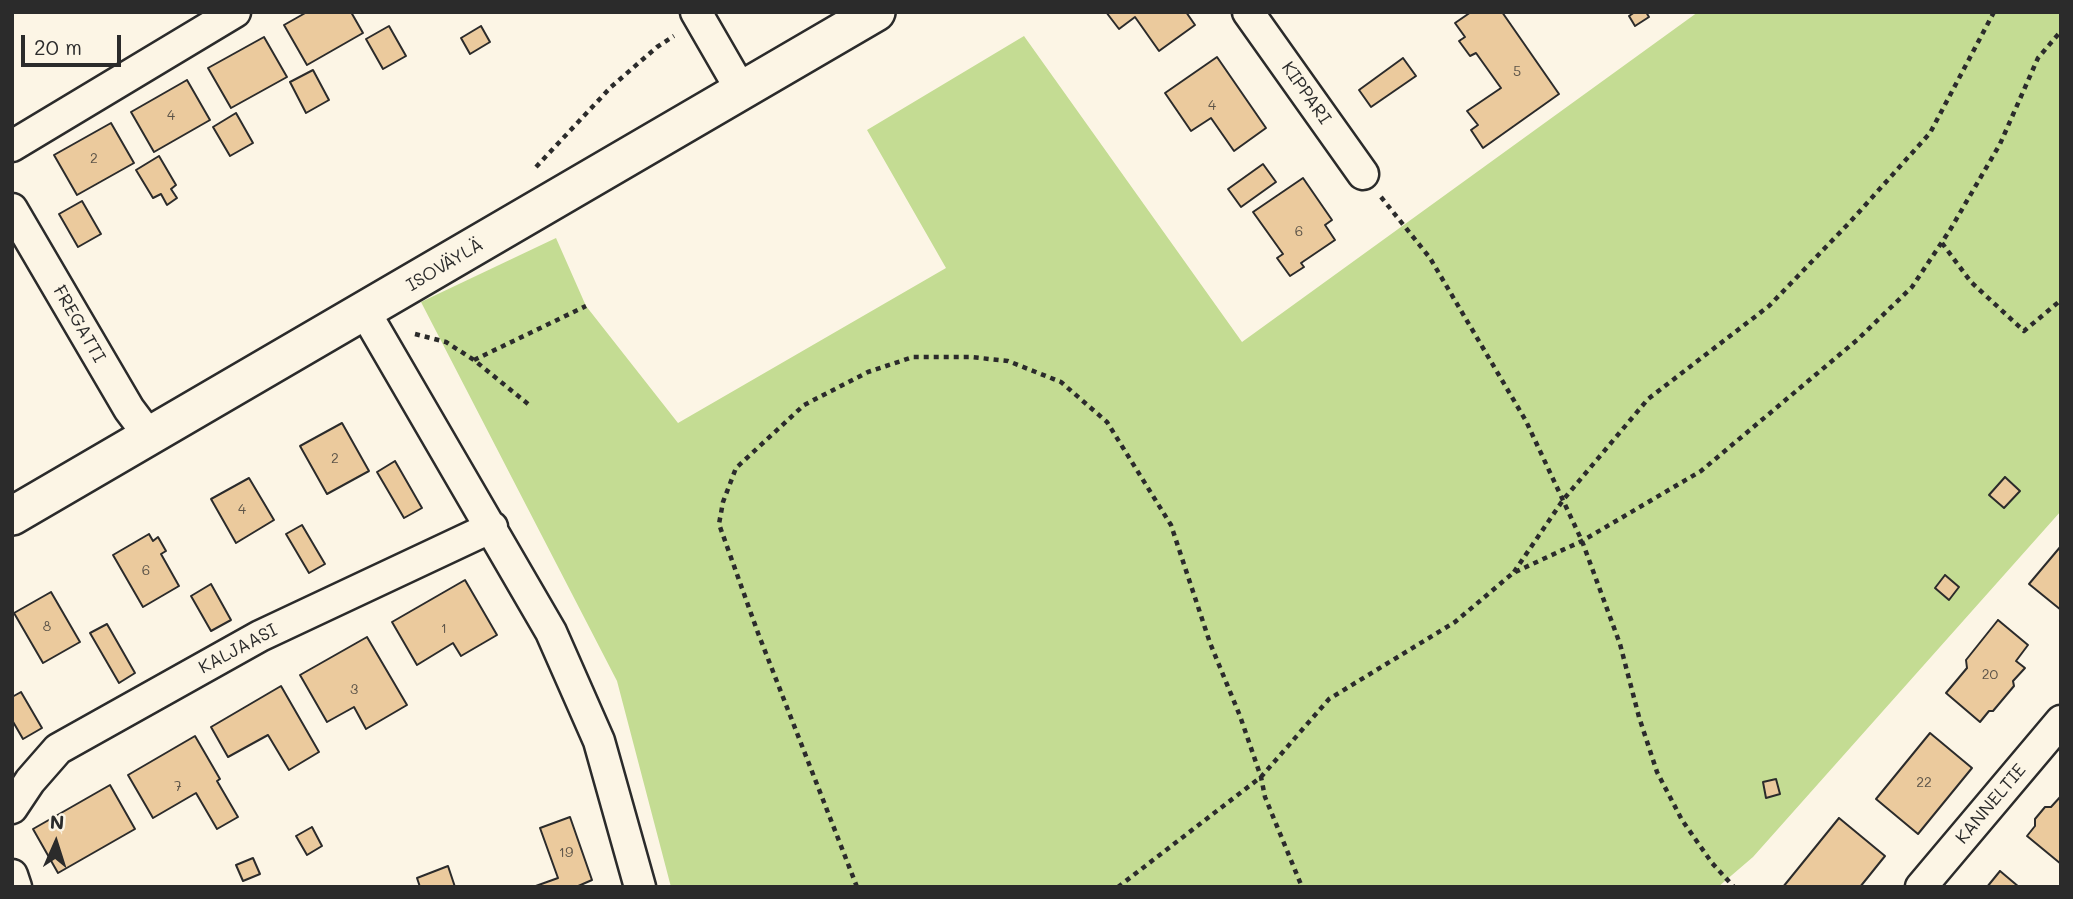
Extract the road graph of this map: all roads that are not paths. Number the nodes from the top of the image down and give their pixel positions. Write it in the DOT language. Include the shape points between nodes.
graph roads {
  1 [pos="235,12"];
  2 [pos="876,12"];
  3 [pos="1248,12"];
  4 [pos="698,15"];
  5 [pos="741,90"];
  6 [pos="12,146"];
  7 [pos="1363,174"];
  8 [pos="12,209"];
  9 [pos="372,324"];
  10 [pos="150,437"];
  11 [pos="12,516"];
  12 [pos="492,527"];
  13 [pos="2061,720"];
  14 [pos="12,808"];
  15 [pos="12,875"];
  16 [pos="16,887"];
  17 [pos="640,887"];
  18 [pos="1921,887"];
  1 -- 6 [label="street"];
  2 -- 5 [label="street, ISOVÄYLÄ"];
  3 -- 7 [label="street, KIPPARI"];
  4 -- 5 [label="street"];
  5 -- 9 [label="street, ISOVÄYLÄ"];
  8 -- 10 [label="street, FREGATTI" via="128,409"];
  9 -- 10 [label="street, ISOVÄYLÄ"];
  9 -- 12 [label="street"];
  10 -- 11 [label="street, ISOVÄYLÄ"];
  12 -- 14 [label="street, KALJAASI" via="260,636 58,749"];
  12 -- 17 [label="street" via="551,632 599,741"];
  13 -- 18 [label="street, KANNELTIE"];
  15 -- 16 [label="street"];
}
